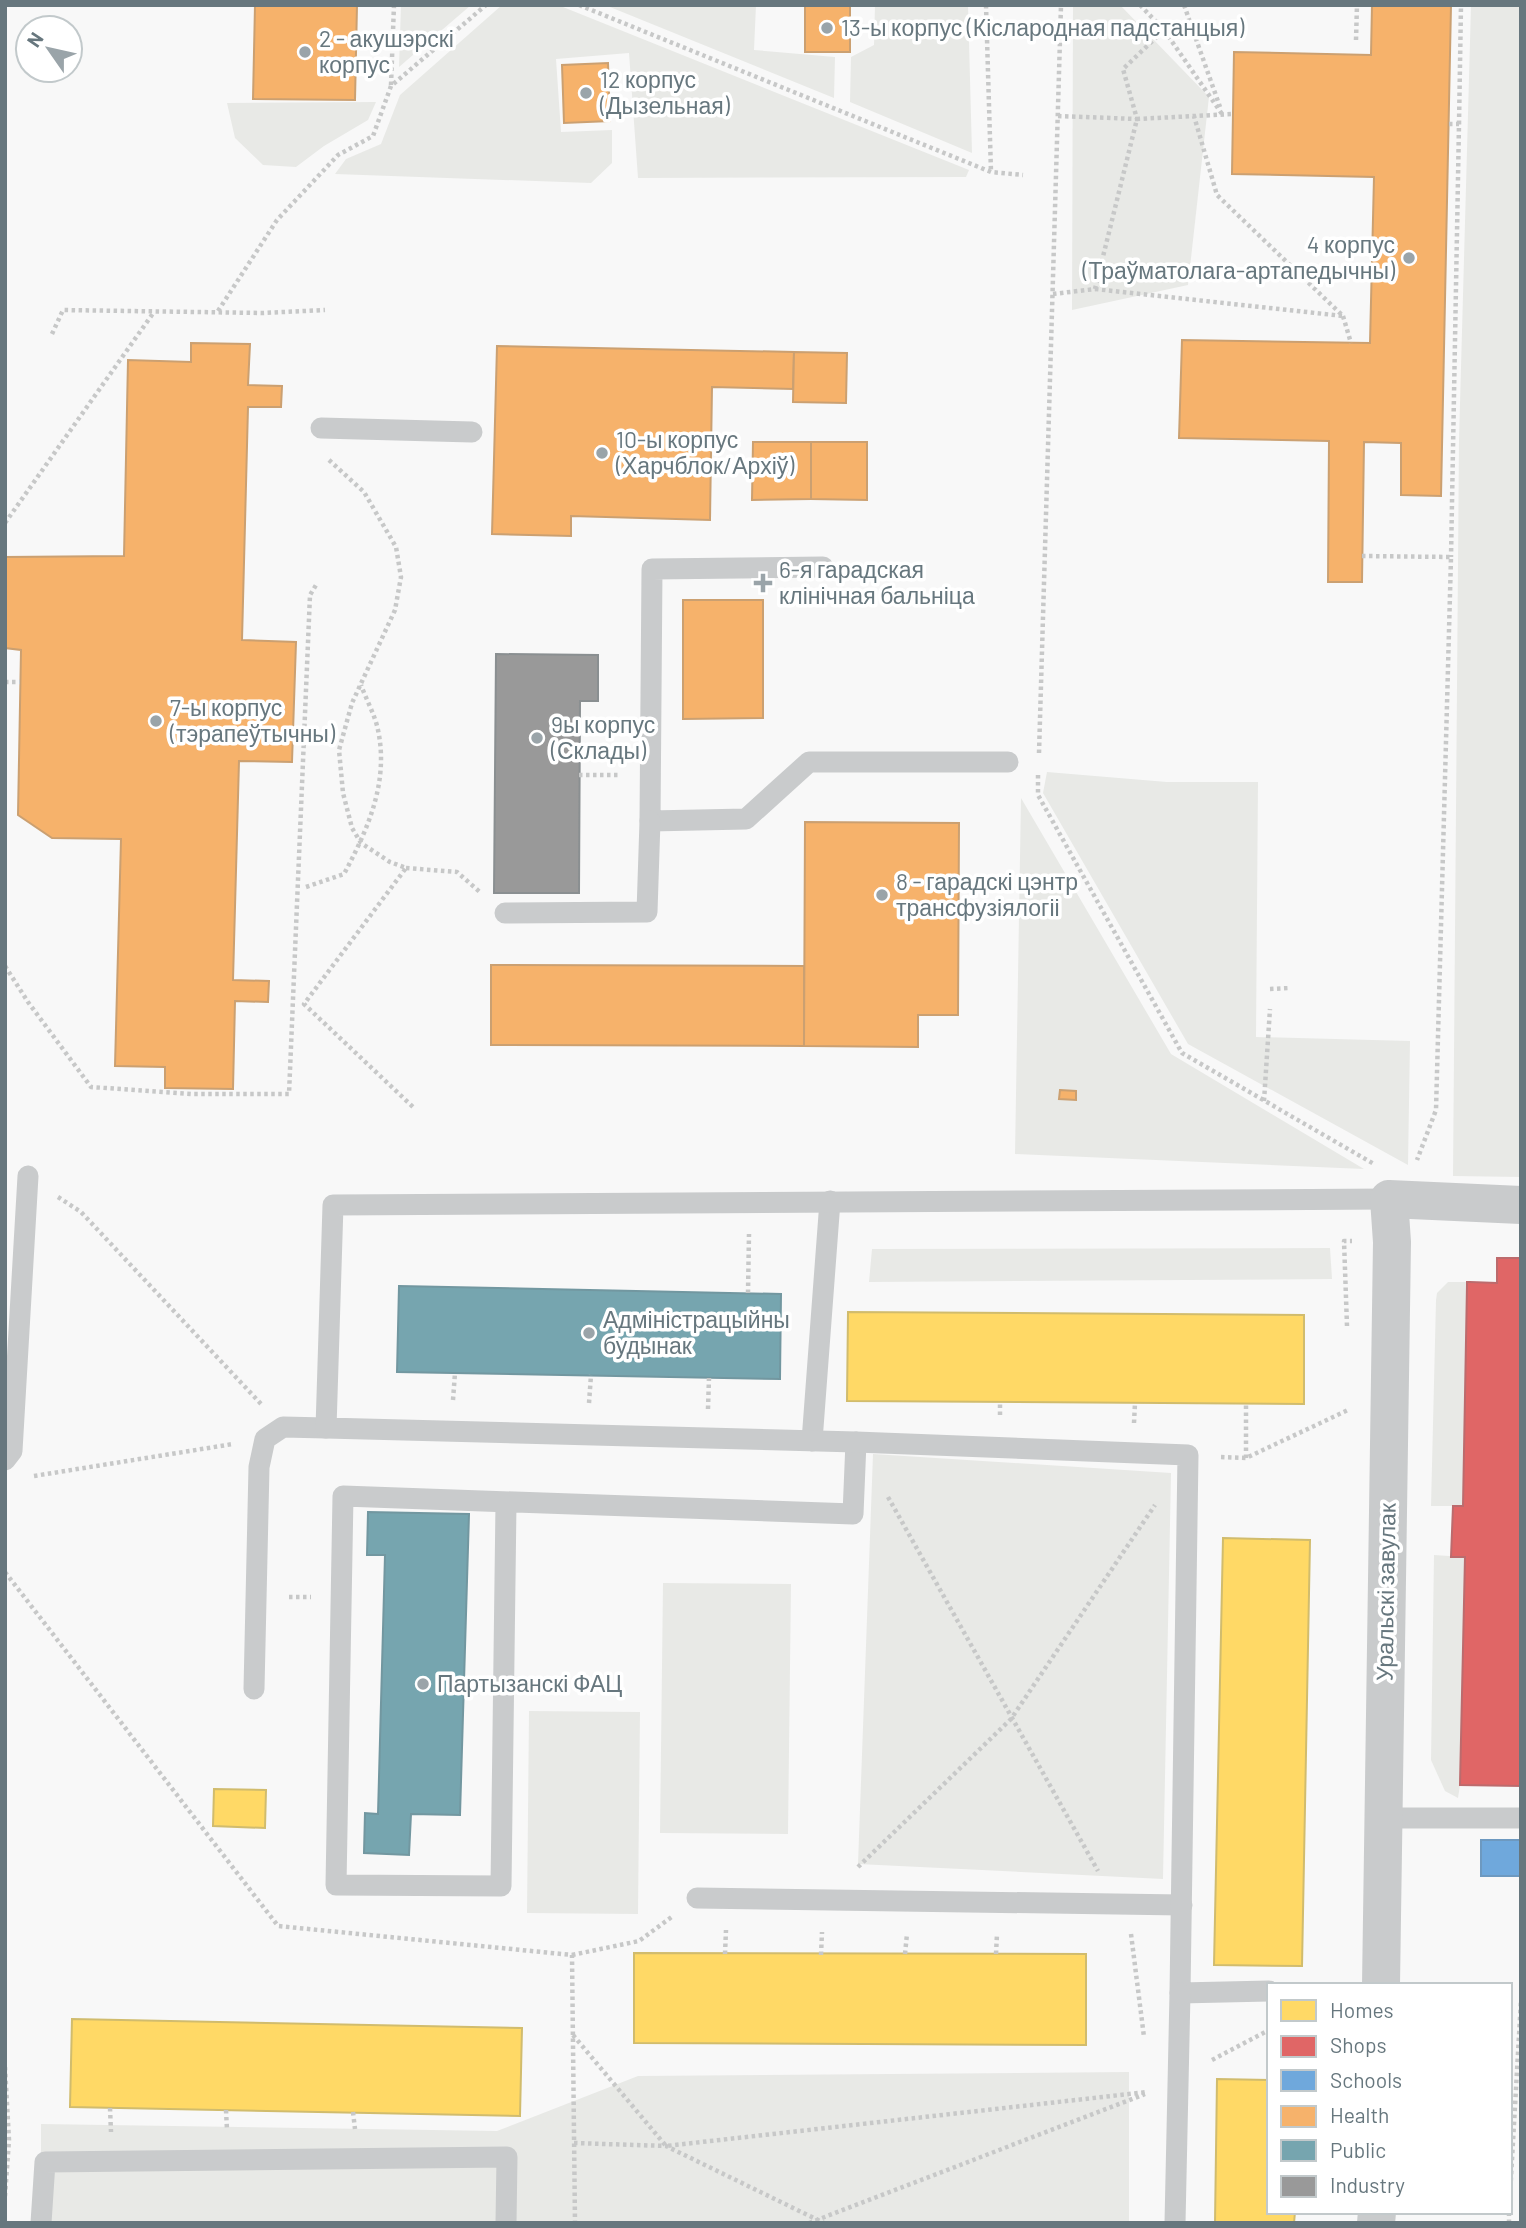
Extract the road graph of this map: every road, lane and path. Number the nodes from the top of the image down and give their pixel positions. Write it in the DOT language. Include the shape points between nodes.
graph roads {
  1 [pos="394,5"];
  2 [pos="486,5"];
  3 [pos="579,5"];
  4 [pos="986,5"];
  5 [pos="1061,5"];
  6 [pos="1140,5"];
  7 [pos="1184,5"];
  8 [pos="1357,5"];
  9 [pos="1461,5"];
  10 [pos="1164,30"];
  11 [pos="1356,40"];
  12 [pos="391,86"];
  13 [pos="1222,114"];
  14 [pos="1233,114"];
  15 [pos="1058,116"];
  16 [pos="1194,116"];
  17 [pos="1137,118"];
  18 [pos="1449,124"];
  19 [pos="1459,124"];
  20 [pos="991,172"];
  21 [pos="1023,175"];
  22 [pos="1095,289"];
  23 [pos="1052,294"];
  24 [pos="325,310"];
  25 [pos="155,311"];
  26 [pos="218,312"];
  27 [pos="1343,316"];
  28 [pos="52,334"];
  29 [pos="1351,343"];
  30 [pos="321,428"];
  31 [pos="472,432"];
  32 [pos="320,453"];
  33 [pos="5,523"];
  34 [pos="1362,556"];
  35 [pos="1451,557"];
  36 [pos="822,567"];
  37 [pos="316,585"];
  38 [pos="5,682"];
  39 [pos="20,682"];
  40 [pos="360,684"];
  41 [pos="1008,762"];
  42 [pos="1039,762"];
  43 [pos="1039,773"];
  44 [pos="579,775"];
  45 [pos="650,775"];
  46 [pos="650,821"];
  47 [pos="361,843"];
  48 [pos="406,868"];
  49 [pos="457,872"];
  50 [pos="306,887"];
  51 [pos="505,913"];
  52 [pos="5,966"];
  53 [pos="1290,988"];
  54 [pos="1270,989"];
  55 [pos="1270,1009"];
  56 [pos="1264,1101"];
  57 [pos="413,1107"];
  58 [pos="1416,1162"];
  59 [pos="28,1176"];
  60 [pos="1386,1184"];
  61 [pos="750,1201"];
  62 [pos="830,1201"];
  63 [pos="1521,1205"];
  64 [pos="748,1293"];
  65 [pos="1246,1404"];
  66 [pos="1349,1410"];
  67 [pos="326,1428"];
  68 [pos="274,1433"];
  69 [pos="812,1441"];
  70 [pos="856,1442"];
  71 [pos="1188,1455"];
  72 [pos="1246,1458"];
  73 [pos="5,1460"];
  74 [pos="31,1476"];
  75 [pos="506,1503"];
  76 [pos="254,1689"];
  77 [pos="1011,1719"];
  78 [pos="1383,1818"];
  79 [pos="1521,1818"];
  80 [pos="697,1898"];
  81 [pos="825,1900"];
  82 [pos="1118,1904"];
  83 [pos="1182,1905"];
  84 [pos="572,1955"];
  85 [pos="1180,1967"];
  86 [pos="1381,1983"];
  87 [pos="1267,1991"];
  88 [pos="1180,1993"];
  89 [pos="1521,2000"];
  90 [pos="1267,2031"];
  91 [pos="573,2035"];
  92 [pos="5,2067"];
  93 [pos="1178,2077"];
  94 [pos="574,2143"];
  95 [pos="666,2146"];
  96 [pos="1512,2160"];
  97 [pos="5,2196"];
  98 [pos="816,2219"];
  99 [pos="41,2223"];
  100 [pos="506,2223"];
  101 [pos="809,2223"];
  102 [pos="824,2223"];
  103 [pos="1175,2223"];
  1 -- 12 [label="path"];
  2 -- 12 [label="path"];
  3 -- 20 [label="path"];
  4 -- 20 [label="path"];
  5 -- 15 [label="path"];
  6 -- 10 [label="path"];
  7 -- 13 [label="path"];
  8 -- 11 [label="path"];
  9 -- 19 [label="path"];
  10 -- 13 [label="path"];
  10 -- 17 [label="path" via="1123,69"];
  12 -- 26 [label="path" via="373,136 338,155 277,220"];
  13 -- 14 [label="path"];
  13 -- 16 [label="path"];
  15 -- 17 [label="path"];
  15 -- 23 [label="path"];
  16 -- 17 [label="path"];
  16 -- 27 [label="path" via="1217,195"];
  17 -- 22 [label="path"];
  18 -- 19 [label="path"];
  19 -- 35 [label="path"];
  20 -- 21 [label="path"];
  22 -- 23 [label="path"];
  22 -- 27 [label="path"];
  23 -- 42 [label="path"];
  24 -- 26 [label="path"];
  25 -- 26 [label="path"];
  25 -- 28 [label="path" via="63,310"];
  25 -- 33 [label="path"];
  27 -- 29 [label="path"];
  30 -- 31 [label="lane"];
  32 -- 40 [label="path" via="364,492 396,547 401,577 395,610"];
  34 -- 35 [label="path"];
  35 -- 58 [label="path" via="1436,1110"];
  36 -- 45 [label="lane" via="652,569"];
  37 -- 52 [label="path" via="310,595 289,1094 91,1087"];
  38 -- 39 [label="path"];
  40 -- 47 [label="path" via="339,750 343,793"];
  40 -- 47 [label="path" via="378,728 383,762 377,801"];
  41 -- 46 [label="lane" via="809,762 746,820"];
  43 -- 56 [label="path" via="1038,795 1182,1053"];
  44 -- 45 [label="path"];
  45 -- 46 [label="lane"];
  46 -- 51 [label="lane" via="647,912"];
  47 -- 48 [label="path"];
  47 -- 50 [label="path" via="344,874"];
  48 -- 49 [label="path"];
  48 -- 57 [label="path" via="304,1004"];
  53 -- 54 [label="path"];
  55 -- 56 [label="path"];
  56 -- 60 [label="path"];
  59 -- 68 [label="path" via="81,1212 156,1290"];
  59 -- 73 [label="lane" via="12,1451"];
  60 -- 62 [label="lane"];
  60 -- 63 [label="street"];
  60 -- 78 [label="street, Уральскі завулак" via="1392,1242"];
  61 -- 62 [label="lane"];
  61 -- 64 [label="path"];
  61 -- 67 [label="lane" via="333,1205"];
  62 -- 69 [label="lane"];
  65 -- 72 [label="path"];
  66 -- 72 [label="path"];
  67 -- 68 [label="lane"];
  67 -- 69 [label="lane"];
  68 -- 74 [label="path"];
  68 -- 76 [label="lane" via="259,1467"];
  69 -- 70 [label="lane"];
  70 -- 71 [label="lane"];
  70 -- 75 [label="lane" via="853,1514"];
  70 -- 77 [label="path"];
  71 -- 72 [label="path"];
  71 -- 77 [label="path"];
  71 -- 83 [label="lane"];
  75 -- 75 [label="lane" via="343,1496 336,1885 501,1886"];
  77 -- 81 [label="path"];
  77 -- 82 [label="path"];
  78 -- 79 [label="lane"];
  78 -- 86 [label="street, Уральскі завулак"];
  80 -- 81 [label="lane"];
  80 -- 84 [label="path" via="639,1941"];
  81 -- 82 [label="lane"];
  82 -- 83 [label="lane"];
  82 -- 85 [label="path" via="1131,1934"];
  83 -- 85 [label="lane"];
  85 -- 88 [label="lane"];
  87 -- 88 [label="lane"];
  88 -- 93 [label="lane"];
  89 -- 96 [label="path"];
  90 -- 93 [label="path"];
  91 -- 95 [label="path"];
  92 -- 97 [label="path" via="9,2140"];
  93 -- 103 [label="lane"];
  94 -- 95 [label="path"];
  95 -- 98 [label="path"];
  95 -- 98 [label="path" via="1151,2091"];
  98 -- 101 [label="path"];
  98 -- 102 [label="path"];
  99 -- 100 [label="lane" via="45,2162 507,2157"];
}
